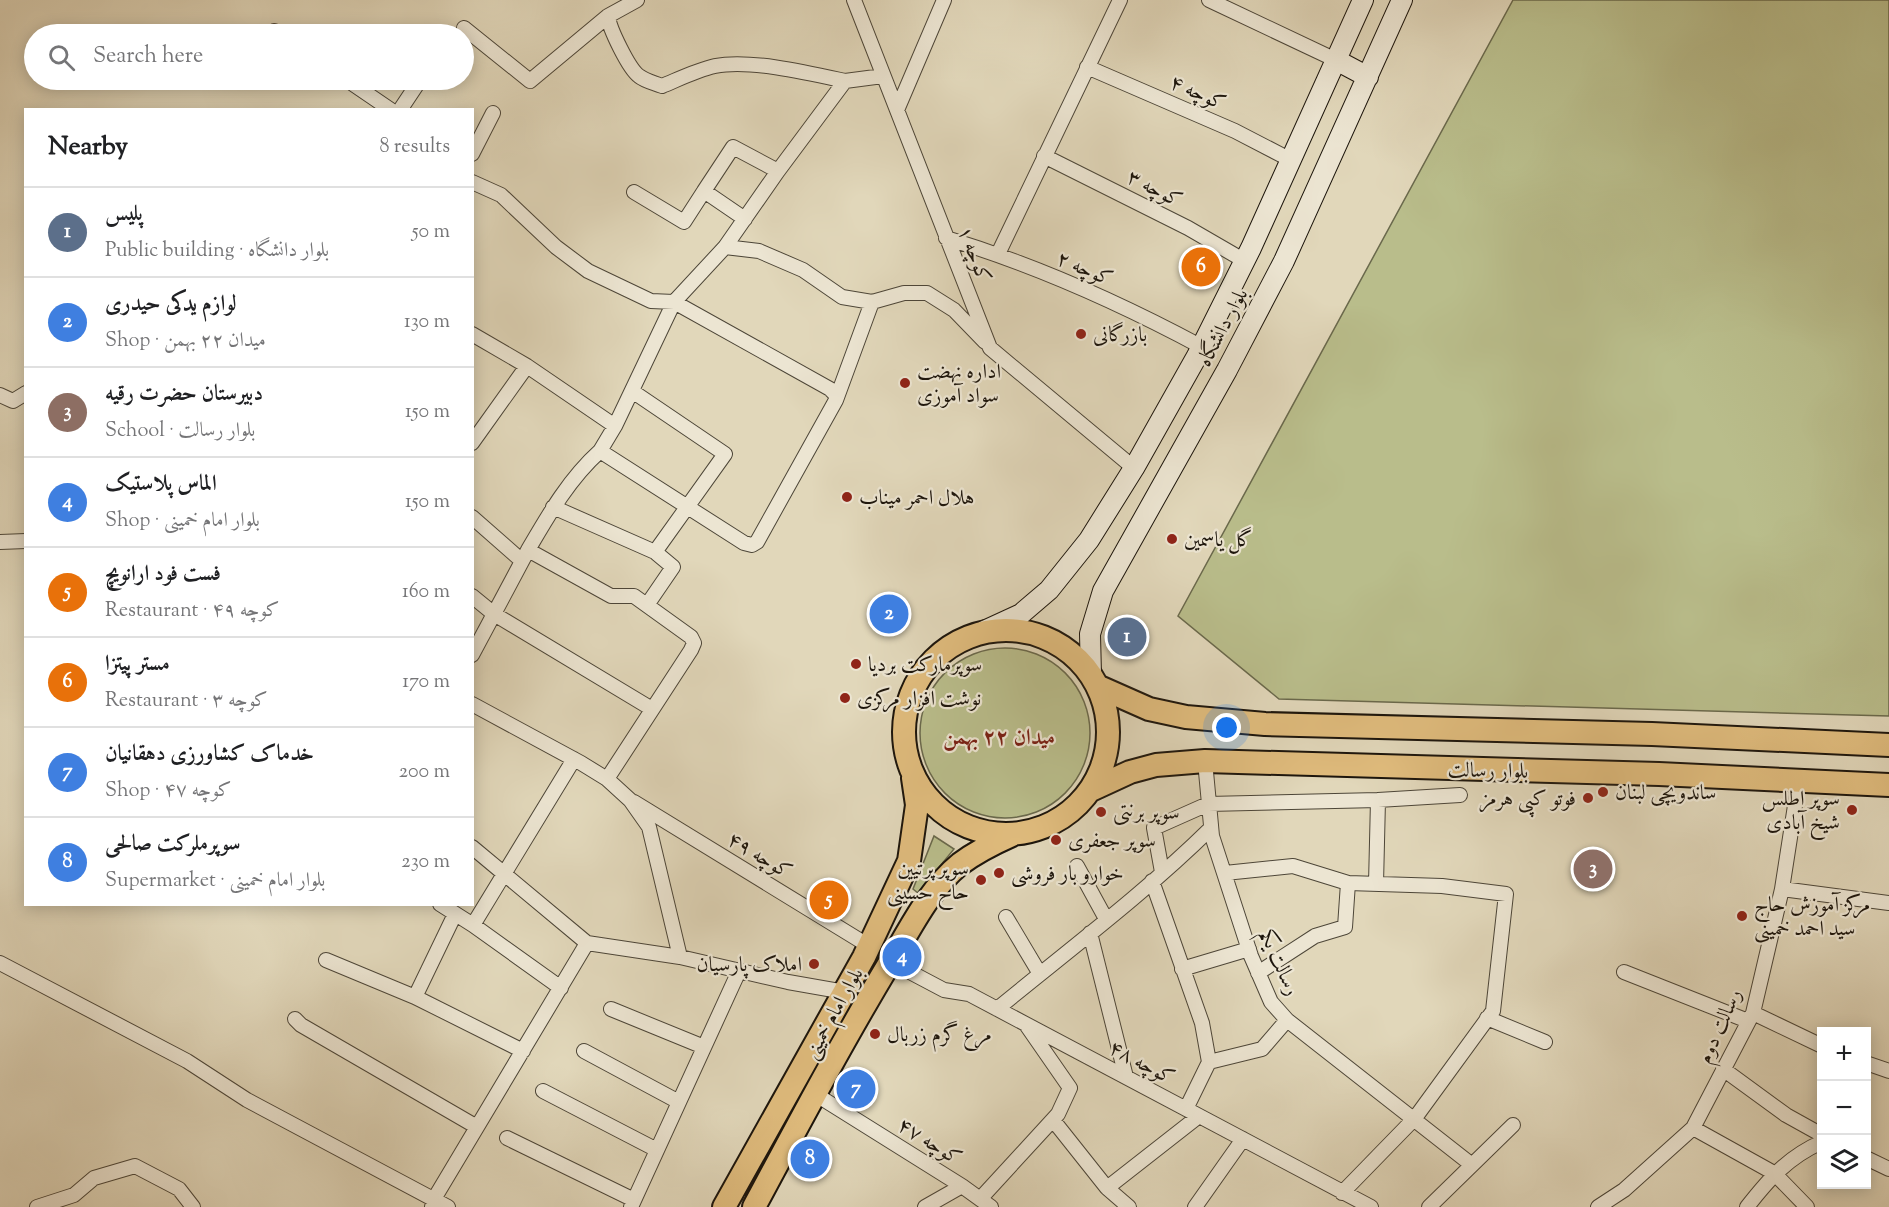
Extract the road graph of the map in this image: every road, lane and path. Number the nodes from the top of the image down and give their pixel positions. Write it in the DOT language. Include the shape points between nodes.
graph roads {
  1 [pos="637,0"];
  2 [pos="854,0"];
  3 [pos="944,0"];
  4 [pos="1120,0"];
  5 [pos="1209,0"];
  6 [pos="1363,0"];
  7 [pos="1402,0"];
  8 [pos="608,16"];
  9 [pos="474,36"];
  10 [pos="1336,60"];
  11 [pos="1088,67"];
  12 [pos="883,76"];
  13 [pos="1368,77"];
  14 [pos="844,81"];
  15 [pos="361,90"];
  16 [pos="413,90"];
  17 [pos="388,108"];
  18 [pos="401,108"];
  19 [pos="897,110"];
  20 [pos="493,113"];
  21 [pos="474,150"];
  22 [pos="1044,156"];
  23 [pos="1291,160"];
  24 [pos="778,171"];
  25 [pos="474,183"];
  26 [pos="704,191"];
  27 [pos="634,192"];
  28 [pos="745,219"];
  29 [pos="946,238"];
  30 [pos="726,247"];
  31 [pos="998,254"];
  32 [pos="1245,261"];
  33 [pos="674,302"];
  34 [pos="872,302"];
  35 [pos="474,335"];
  36 [pos="1202,347"];
  37 [pos="990,348"];
  38 [pos="527,366"];
  39 [pos="632,391"];
  40 [pos="24,394"];
  41 [pos="0,395"];
  42 [pos="836,400"];
  43 [pos="615,426"];
  44 [pos="474,440"];
  45 [pos="600,451"];
  46 [pos="1134,468"];
  47 [pos="687,506"];
  48 [pos="553,507"];
  49 [pos="474,518"];
  50 [pos="24,541"];
  51 [pos="0,542"];
  52 [pos="655,552"];
  53 [pos="525,555"];
  54 [pos="474,598"];
  55 [pos="647,605"];
  56 [pos="494,615"];
  57 [pos="984,631"];
  58 [pos="474,651"];
  59 [pos="1094,680"];
  60 [pos="474,705"];
  61 [pos="652,710"];
  62 [pos="1889,745"];
  63 [pos="574,759"];
  64 [pos="1205,762"];
  65 [pos="912,774"];
  66 [pos="607,779"];
  67 [pos="1799,780"];
  68 [pos="1889,785"];
  69 [pos="1091,790"];
  70 [pos="1460,795"];
  71 [pos="630,800"];
  72 [pos="1378,800"];
  73 [pos="1208,804"];
  74 [pos="1211,828"];
  75 [pos="1013,835"];
  76 [pos="474,849"];
  77 [pos="1077,866"];
  78 [pos="1225,873"];
  79 [pos="503,874"];
  80 [pos="1157,877"];
  81 [pos="1348,883"];
  82 [pos="1376,884"];
  83 [pos="1782,889"];
  84 [pos="1889,903"];
  85 [pos="443,906"];
  86 [pos="455,914"];
  87 [pos="1006,917"];
  88 [pos="1106,919"];
  89 [pos="473,925"];
  90 [pos="1090,933"];
  91 [pos="587,943"];
  92 [pos="869,946"];
  93 [pos="1249,949"];
  94 [pos="680,957"];
  95 [pos="326,960"];
  96 [pos="891,962"];
  97 [pos="0,963"];
  98 [pos="1182,969"];
  99 [pos="739,971"];
  100 [pos="1624,972"];
  101 [pos="1040,974"];
  102 [pos="1258,974"];
  103 [pos="561,988"];
  104 [pos="845,992"];
  105 [pos="415,997"];
  106 [pos="610,1009"];
  107 [pos="997,1009"];
  108 [pos="1750,1017"];
  109 [pos="1488,1018"];
  110 [pos="295,1019"];
  111 [pos="1287,1020"];
  112 [pos="1025,1024"];
  113 [pos="1545,1042"];
  114 [pos="1817,1044"];
  115 [pos="704,1047"];
  116 [pos="523,1051"];
  117 [pos="584,1051"];
  118 [pos="1209,1062"];
  119 [pos="1871,1065"];
  120 [pos="1723,1069"];
  121 [pos="1889,1071"];
  122 [pos="1126,1077"];
  123 [pos="543,1091"];
  124 [pos="815,1094"];
  125 [pos="679,1102"];
  126 [pos="1186,1109"];
  127 [pos="1199,1116"];
  128 [pos="1415,1119"];
  129 [pos="1053,1120"];
  130 [pos="1513,1125"];
  131 [pos="477,1127"];
  132 [pos="1693,1128"];
  133 [pos="1817,1133"];
  134 [pos="507,1138"];
  135 [pos="1243,1139"];
  136 [pos="1817,1144"];
  137 [pos="657,1150"];
  138 [pos="1871,1160"];
  139 [pos="1472,1165"];
  140 [pos="1889,1168"];
  141 [pos="1774,1173"];
  142 [pos="962,1186"];
  143 [pos="1107,1188"];
  144 [pos="1342,1193"];
  145 [pos="433,1203"];
  146 [pos="633,1203"];
  147 [pos="985,1203"];
  148 [pos="37,1207"];
  149 [pos="194,1207"];
  150 [pos="448,1207"];
  151 [pos="724,1207"];
  152 [pos="754,1207"];
  153 [pos="925,1207"];
  154 [pos="1129,1207"];
  155 [pos="1196,1207"];
  156 [pos="1371,1207"];
  157 [pos="1429,1207"];
  158 [pos="1598,1207"];
  159 [pos="1747,1207"];
  160 [pos="1807,1207"];
  1 -- 8 [label="street"];
  2 -- 12 [label="street, کوچه ۱"];
  3 -- 19 [label="street"];
  4 -- 11 [label="street"];
  5 -- 10 [label="street"];
  6 -- 10 [label="main road, بلوار دانشگاه"];
  7 -- 13 [label="main road, بلوار دانشگاه"];
  8 -- 9 [label="street" via="530,81"];
  8 -- 14 [label="street" via="637,75 662,86 715,66 753,65"];
  10 -- 13 [label="main road"];
  10 -- 23 [label="main road, بلوار دانشگاه"];
  11 -- 22 [label="street"];
  11 -- 23 [label="street, کوچه ۴" via="1235,131"];
  12 -- 14 [label="street"];
  12 -- 19 [label="street, کوچه ۱"];
  13 -- 59 [label="main road, بلوار دانشگاه" via="1284,261 1103,591 1090,634"];
  14 -- 24 [label="street"];
  15 -- 17 [label="street"];
  16 -- 18 [label="street"];
  19 -- 29 [label="street, کوچه ۱"];
  20 -- 21 [label="street"];
  22 -- 31 [label="street"];
  22 -- 32 [label="street, کوچه ۳"];
  23 -- 32 [label="main road, بلوار دانشگاه"];
  24 -- 26 [label="street" via="733,147"];
  24 -- 28 [label="street"];
  25 -- 33 [label="street" via="501,195 556,248 588,271 651,302"];
  26 -- 27 [label="street" via="684,222"];
  26 -- 28 [label="street"];
  28 -- 30 [label="street"];
  29 -- 31 [label="street, کوچه ۲"];
  29 -- 37 [label="street, کوچه ۱"];
  30 -- 33 [label="street"];
  30 -- 34 [label="street" via="759,251 803,270 842,297"];
  31 -- 36 [label="street, کوچه ۲" via="1146,317"];
  32 -- 36 [label="main road, بلوار دانشگاه"];
  33 -- 39 [label="street"];
  33 -- 42 [label="street" via="830,389"];
  34 -- 37 [label="street" via="904,293 927,293 954,310"];
  34 -- 42 [label="street"];
  35 -- 38 [label="street"];
  36 -- 46 [label="main road, بلوار دانشگاه"];
  37 -- 46 [label="street, کوچه ۱"];
  38 -- 43 [label="street"];
  38 -- 44 [label="street"];
  39 -- 43 [label="street"];
  39 -- 47 [label="street" via="725,454"];
  40 -- 41 [label="street" via="13,401"];
  42 -- 47 [label="street" via="757,542 744,543"];
  43 -- 45 [label="street"];
  45 -- 47 [label="street"];
  45 -- 48 [label="street"];
  46 -- 57 [label="main road, بلوار دانشگاه" via="1089,540 1049,590 1021,614"];
  47 -- 52 [label="street"];
  48 -- 52 [label="street"];
  48 -- 53 [label="street"];
  49 -- 53 [label="street"];
  50 -- 51 [label="street"];
  52 -- 55 [label="street" via="673,567"];
  53 -- 55 [label="street" via="611,596 634,596"];
  53 -- 56 [label="street"];
  54 -- 56 [label="street"];
  55 -- 61 [label="street" via="691,637 693,643"];
  56 -- 58 [label="street"];
  56 -- 61 [label="street"];
  57 -- 59 [label="main road" via="1015,628 1044,636 1070,650"];
  57 -- 65 [label="main road" via="955,642 932,660 914,686 903,715 904,745"];
  59 -- 62 [label="main road, بلوار رسالت" via="1149,709 1186,717 1265,724 1652,734"];
  59 -- 69 [label="main road" via="1105,703 1109,731 1104,764"];
  60 -- 63 [label="street"];
  61 -- 66 [label="street"];
  63 -- 66 [label="street"];
  63 -- 79 [label="street"];
  64 -- 67 [label="main road, بلوار رسالت"];
  64 -- 69 [label="main road, بلوار رسالت" via="1156,765"];
  64 -- 73 [label="street, رسالت یکم"];
  65 -- 75 [label="main road" via="930,800 953,821 981,832"];
  65 -- 92 [label="main road, بلوار امام خمینی" via="917,805 909,861"];
  66 -- 71 [label="street"];
  67 -- 68 [label="main road, بلوار رسالت"];
  67 -- 83 [label="street, رسالت دوم"];
  69 -- 75 [label="main road" via="1051,823"];
  70 -- 72 [label="street"];
  71 -- 92 [label="street, کوچه ۴۹"];
  71 -- 94 [label="street" via="649,827"];
  72 -- 73 [label="street"];
  72 -- 82 [label="street"];
  73 -- 74 [label="street, رسالت یکم"];
  73 -- 80 [label="street" via="1154,828"];
  74 -- 78 [label="street, رسالت یکم"];
  74 -- 80 [label="street"];
  75 -- 96 [label="main road, بلوار امام خمینی" via="959,865 911,925"];
  76 -- 79 [label="street"];
  77 -- 88 [label="street"];
  78 -- 81 [label="street" via="1293,866"];
  78 -- 93 [label="street, رسالت یکم"];
  79 -- 89 [label="street"];
  79 -- 91 [label="street"];
  80 -- 88 [label="street"];
  80 -- 98 [label="street"];
  81 -- 82 [label="street"];
  81 -- 102 [label="street" via="1345,927 1315,936"];
  82 -- 109 [label="street" via="1442,886 1506,894 1493,1011"];
  83 -- 84 [label="street"];
  83 -- 108 [label="street, رسالت دوم"];
  85 -- 86 [label="street"];
  86 -- 89 [label="street"];
  86 -- 105 [label="street"];
  87 -- 101 [label="street"];
  88 -- 90 [label="street"];
  89 -- 103 [label="street"];
  90 -- 101 [label="street"];
  90 -- 122 [label="street"];
  91 -- 94 [label="street"];
  91 -- 103 [label="street"];
  92 -- 104 [label="main road, بلوار امام خمینی"];
  93 -- 98 [label="street"];
  93 -- 102 [label="street, رسالت یکم"];
  94 -- 99 [label="street"];
  95 -- 105 [label="street"];
  96 -- 107 [label="street, کوچه ۴۸" via="944,990 969,994"];
  96 -- 124 [label="main road, بلوار امام خمینی"];
  97 -- 145 [label="street" via="188,1061 246,1100"];
  98 -- 118 [label="street" via="1202,1023"];
  99 -- 104 [label="street"];
  99 -- 115 [label="street"];
  100 -- 108 [label="street"];
  101 -- 107 [label="street"];
  102 -- 111 [label="street, رسالت یکم" via="1271,1002"];
  103 -- 116 [label="street"];
  104 -- 151 [label="main road, بلوار امام خمینی"];
  105 -- 116 [label="street"];
  106 -- 115 [label="street"];
  107 -- 112 [label="street, کوچه ۴۸"];
  108 -- 114 [label="street"];
  108 -- 120 [label="street, رسالت دوم"];
  109 -- 113 [label="street"];
  109 -- 128 [label="street"];
  110 -- 131 [label="street"];
  111 -- 118 [label="street" via="1262,1049"];
  111 -- 128 [label="street, رسالت یکم"];
  112 -- 122 [label="street, کوچه ۴۸"];
  112 -- 129 [label="street" via="1070,1088"];
  115 -- 125 [label="street"];
  116 -- 131 [label="street"];
  117 -- 125 [label="street"];
  118 -- 126 [label="street"];
  119 -- 121 [label="street"];
  120 -- 132 [label="street, رسالت دوم"];
  120 -- 133 [label="street"];
  122 -- 126 [label="street, کوچه ۴۸"];
  123 -- 137 [label="street"];
  124 -- 142 [label="street, کوچه ۴۷"];
  124 -- 152 [label="main road, بلوار امام خمینی"];
  125 -- 137 [label="street"];
  126 -- 127 [label="street, کوچه ۴۸"];
  127 -- 135 [label="street, کوچه ۴۸"];
  127 -- 143 [label="street"];
  128 -- 139 [label="street, رسالت یکم"];
  128 -- 144 [label="street"];
  129 -- 143 [label="street"];
  129 -- 147 [label="street"];
  130 -- 139 [label="street"];
  131 -- 145 [label="street"];
  132 -- 141 [label="street"];
  132 -- 158 [label="street, رسالت دوم" via="1624,1190"];
  134 -- 146 [label="street"];
  135 -- 144 [label="street, کوچه ۴۸"];
  135 -- 155 [label="street"];
  136 -- 141 [label="street"];
  137 -- 146 [label="street"];
  138 -- 140 [label="street"];
  139 -- 157 [label="street"];
  141 -- 159 [label="street"];
  141 -- 160 [label="street"];
  142 -- 147 [label="street, کوچه ۴۷"];
  142 -- 153 [label="street"];
  143 -- 154 [label="street"];
  144 -- 156 [label="street, کوچه ۴۸"];
  145 -- 150 [label="street"];
  148 -- 149 [label="street" via="74,1195 94,1178 135,1166 179,1189"];
}
